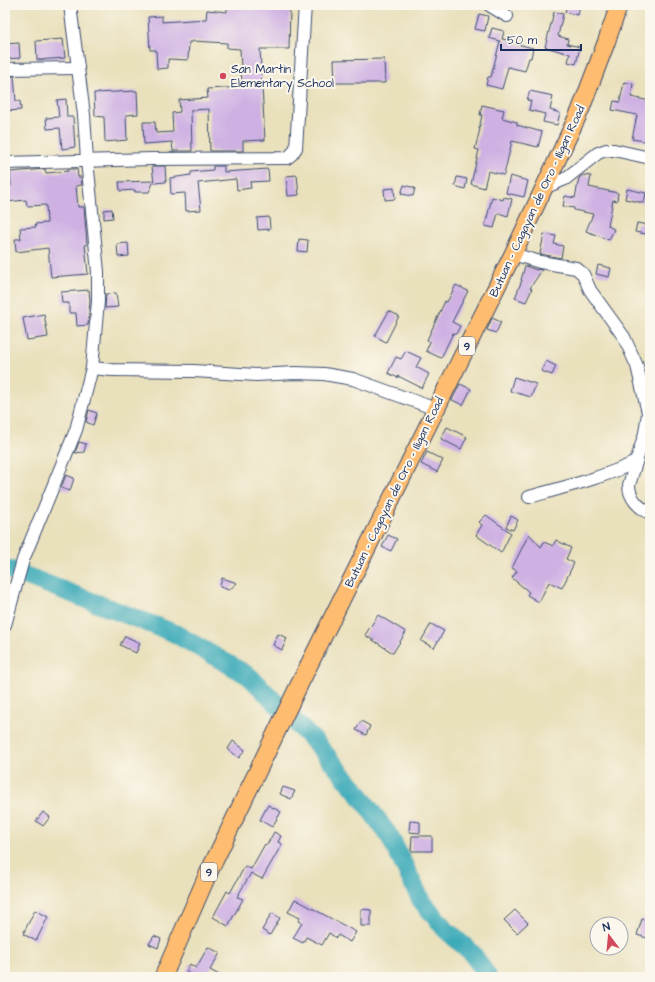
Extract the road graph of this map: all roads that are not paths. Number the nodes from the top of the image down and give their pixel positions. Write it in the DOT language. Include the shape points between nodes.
graph roads {
  1 [pos="70,5"];
  2 [pos="304,5"];
  3 [pos="489,5"];
  4 [pos="618,5"];
  5 [pos="507,16"];
  6 [pos="78,68"];
  7 [pos="5,69"];
  8 [pos="650,158"];
  9 [pos="87,160"];
  10 [pos="5,163"];
  11 [pos="544,188"];
  12 [pos="513,254"];
  13 [pos="92,368"];
  14 [pos="436,409"];
  15 [pos="636,462"];
  16 [pos="529,497"];
  17 [pos="650,513"];
  18 [pos="5,625"];
  19 [pos="166,976"];
  1 -- 6 [label="street"];
  2 -- 9 [label="street" via="296,148 287,158"];
  3 -- 5 [label="street"];
  4 -- 11 [label="highway, Butuan – Cagayan de Oro – Iligan Road / 9" via="580,111"];
  6 -- 7 [label="street"];
  6 -- 9 [label="street" via="87,138"];
  8 -- 11 [label="street" via="606,150 598,153 565,179"];
  9 -- 10 [label="street"];
  9 -- 13 [label="street" via="98,272"];
  11 -- 12 [label="highway, Butuan – Cagayan de Oro – Iligan Road / 9"];
  12 -- 14 [label="highway, Butuan – Cagayan de Oro – Iligan Road / 9"];
  12 -- 15 [label="street" via="580,270 590,290 624,337 637,366 648,413"];
  13 -- 14 [label="street" via="188,370 256,375 324,374 352,379"];
  13 -- 18 [label="street" via="76,430 23,560"];
  14 -- 19 [label="highway, Butuan – Cagayan de Oro – Iligan Road / 9" via="207,876"];
  15 -- 16 [label="street" via="585,482"];
  15 -- 17 [label="street" via="629,489 635,503"];
}
